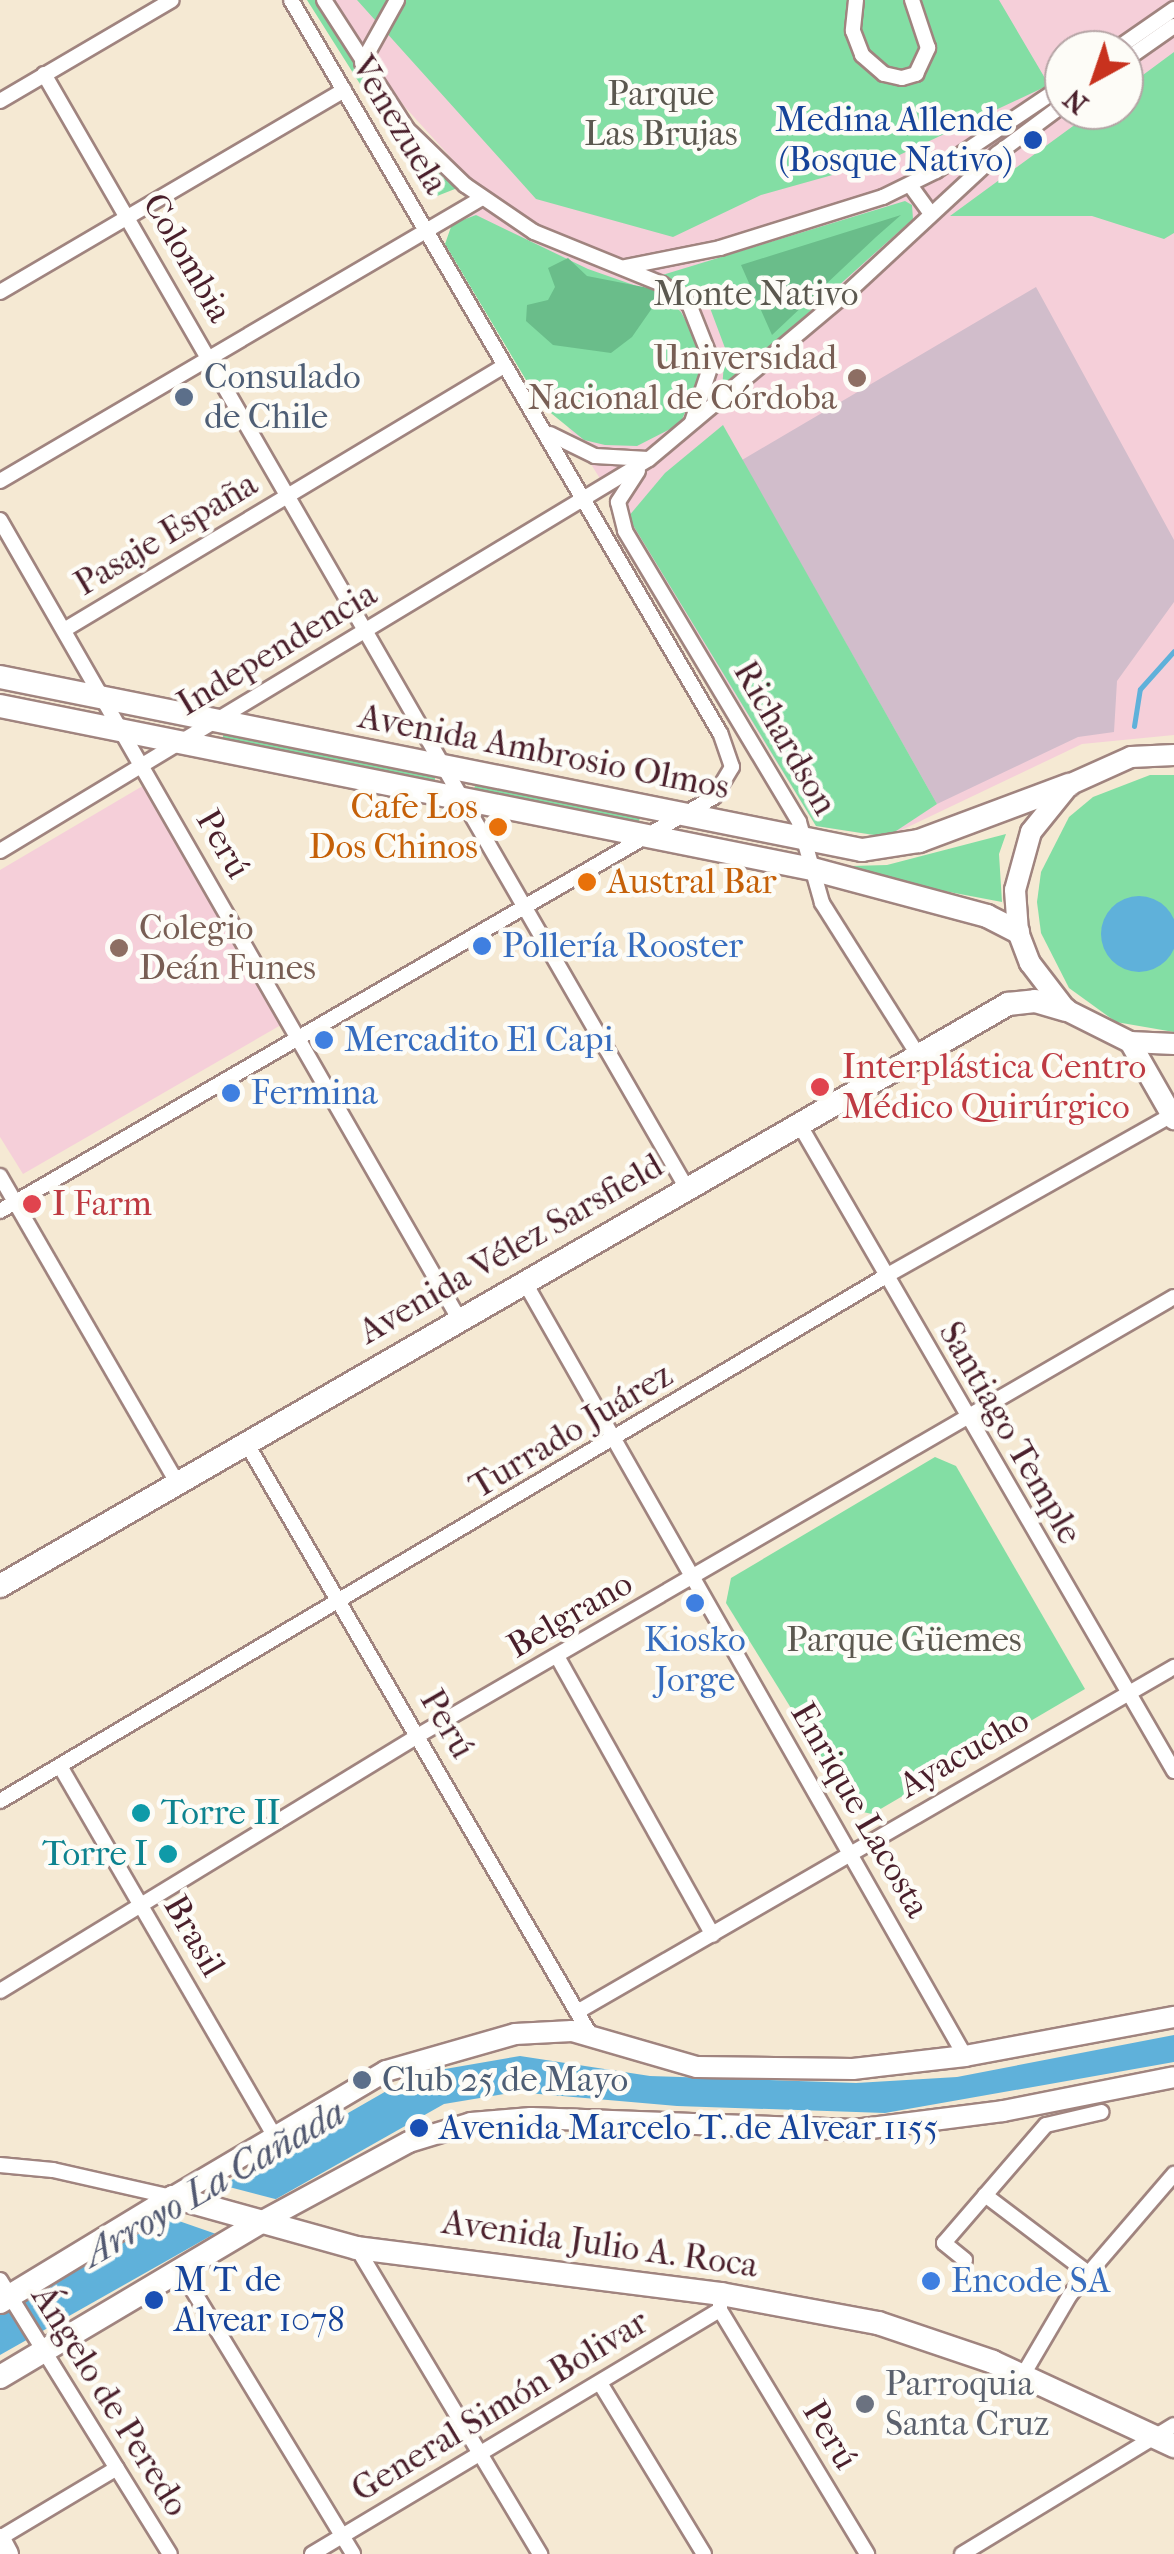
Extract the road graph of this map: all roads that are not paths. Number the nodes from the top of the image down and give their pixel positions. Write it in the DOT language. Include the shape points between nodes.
graph roads {
  1 [pos="172,0"];
  2 [pos="291,0"];
  3 [pos="324,0"];
  4 [pos="397,0"];
  5 [pos="856,0"];
  6 [pos="912,0"];
  7 [pos="1174,8"];
  8 [pos="1174,26"];
  9 [pos="1143,30"];
  10 [pos="1144,48"];
  11 [pos="362,63"];
  12 [pos="44,74"];
  13 [pos="344,90"];
  14 [pos="1044,98"];
  15 [pos="0,100"];
  16 [pos="1044,120"];
  17 [pos="910,185"];
  18 [pos="482,198"];
  19 [pos="930,213"];
  20 [pos="130,217"];
  21 [pos="426,229"];
  22 [pos="620,267"];
  23 [pos="0,292"];
  24 [pos="208,355"];
  25 [pos="504,366"];
  26 [pos="544,430"];
  27 [pos="687,431"];
  28 [pos="649,459"];
  29 [pos="0,481"];
  30 [pos="290,494"];
  31 [pos="586,500"];
  32 [pos="0,520"];
  33 [pos="64,630"];
  34 [pos="365,630"];
  35 [pos="0,677"];
  36 [pos="105,700"];
  37 [pos="0,706"];
  38 [pos="217,720"];
  39 [pos="123,731"];
  40 [pos="183,741"];
  41 [pos="1171,754"];
  42 [pos="142,765"];
  43 [pos="441,768"];
  44 [pos="1069,786"];
  45 [pos="460,799"];
  46 [pos="674,816"];
  47 [pos="635,837"];
  48 [pos="806,840"];
  49 [pos="0,851"];
  50 [pos="812,869"];
  51 [pos="520,908"];
  52 [pos="1018,932"];
  53 [pos="1066,1010"];
  54 [pos="300,1037"];
  55 [pos="1130,1042"];
  56 [pos="1174,1044"];
  57 [pos="917,1054"];
  58 [pos="1173,1116"];
  59 [pos="798,1122"];
  60 [pos="0,1176"];
  61 [pos="686,1187"];
  62 [pos="15,1202"];
  63 [pos="0,1211"];
  64 [pos="886,1276"];
  65 [pos="524,1281"];
  66 [pos="1174,1297"];
  67 [pos="459,1319"];
  68 [pos="966,1421"];
  69 [pos="615,1441"];
  70 [pos="247,1444"];
  71 [pos="178,1484"];
  72 [pos="692,1577"];
  73 [pos="0,1586"];
  74 [pos="342,1600"];
  75 [pos="558,1658"];
  76 [pos="1174,1668"];
  77 [pos="1128,1694"];
  78 [pos="419,1735"];
  79 [pos="60,1766"];
  80 [pos="1174,1770"];
  81 [pos="0,1801"];
  82 [pos="851,1853"];
  83 [pos="142,1907"];
  84 [pos="712,1935"];
  85 [pos="0,1991"];
  86 [pos="577,2012"];
  87 [pos="1174,2016"];
  88 [pos="591,2036"];
  89 [pos="966,2056"];
  90 [pos="1174,2077"];
  91 [pos="1102,2112"];
  92 [pos="276,2136"];
  93 [pos="0,2165"];
  94 [pos="1174,2174"];
  95 [pos="985,2194"];
  96 [pos="173,2198"];
  97 [pos="259,2222"];
  98 [pos="357,2248"];
  99 [pos="965,2260"];
  100 [pos="180,2270"];
  101 [pos="1088,2272"];
  102 [pos="4,2293"];
  103 [pos="720,2302"];
  104 [pos="43,2351"];
  105 [pos="1022,2375"];
  106 [pos="0,2377"];
  107 [pos="600,2382"];
  108 [pos="1167,2436"];
  109 [pos="479,2457"];
  110 [pos="117,2468"];
  111 [pos="342,2535"];
  112 [pos="0,2539"];
  113 [pos="8,2554"];
  114 [pos="170,2554"];
  115 [pos="312,2554"];
  116 [pos="353,2554"];
  117 [pos="540,2554"];
  118 [pos="704,2554"];
  119 [pos="867,2554"];
  120 [pos="962,2554"];
  1 -- 12 [label="street"];
  2 -- 13 [label="street, Venezuela"];
  3 -- 11 [label="street, Venezuela"];
  4 -- 11 [label="street"];
  5 -- 6 [label="street" via="853,31 862,55 884,74 902,78 916,74 928,48"];
  7 -- 9 [label="street"];
  8 -- 10 [label="street"];
  11 -- 18 [label="street, Venezuela" via="407,129"];
  12 -- 15 [label="street"];
  12 -- 20 [label="street, Colombia"];
  13 -- 20 [label="street"];
  13 -- 21 [label="street, Venezuela"];
  14 -- 17 [label="street"];
  16 -- 19 [label="street"];
  17 -- 19 [label="street"];
  17 -- 22 [label="street" via="736,244"];
  18 -- 21 [label="street, Venezuela"];
  18 -- 22 [label="street, Venezuela" via="534,232"];
  19 -- 27 [label="street"];
  20 -- 23 [label="street"];
  20 -- 24 [label="street, Colombia"];
  21 -- 24 [label="street"];
  21 -- 25 [label="street, Venezuela"];
  22 -- 27 [label="street, Venezuela" via="673,291 708,340 711,380"];
  24 -- 29 [label="street"];
  24 -- 30 [label="street, Colombia"];
  25 -- 26 [label="street, Venezuela"];
  25 -- 30 [label="street, Pasaje España"];
  26 -- 28 [label="street" via="595,456"];
  26 -- 31 [label="street, Venezuela"];
  27 -- 28 [label="street"];
  28 -- 31 [label="street, Independencia"];
  28 -- 48 [label="street, Richardson" via="618,502 625,531"];
  30 -- 33 [label="street, Pasaje España"];
  30 -- 34 [label="street, Colombia"];
  31 -- 34 [label="street, Independencia"];
  31 -- 46 [label="street, Richardson" via="729,751 732,767 722,790"];
  32 -- 33 [label="street, Perú"];
  33 -- 36 [label="street, Perú"];
  34 -- 38 [label="street, Independencia"];
  34 -- 43 [label="street"];
  35 -- 36 [label="main road, Avenida Ambrosio Olmos"];
  36 -- 38 [label="main road, Avenida Ambrosio Olmos"];
  36 -- 39 [label="street, Perú"];
  37 -- 39 [label="main road, Avenida Ambrosio Olmos"];
  38 -- 40 [label="street, Independencia"];
  38 -- 43 [label="main road, Avenida Ambrosio Olmos"];
  39 -- 40 [label="main road, Avenida Ambrosio Olmos"];
  39 -- 42 [label="street, Perú"];
  40 -- 42 [label="street, Independencia"];
  40 -- 45 [label="main road, Avenida Ambrosio Olmos"];
  41 -- 44 [label="main road" via="1131,756"];
  42 -- 49 [label="street, Independencia"];
  42 -- 54 [label="street, Perú"];
  43 -- 45 [label="street"];
  43 -- 46 [label="main road, Avenida Ambrosio Olmos"];
  44 -- 48 [label="main road, Avenida Ambrosio Olmos" via="897,847 862,850"];
  44 -- 52 [label="main road" via="1039,819 1020,860"];
  45 -- 47 [label="main road, Avenida Ambrosio Olmos"];
  45 -- 51 [label="street"];
  46 -- 47 [label="street"];
  46 -- 48 [label="main road, Avenida Ambrosio Olmos"];
  47 -- 50 [label="main road, Avenida Ambrosio Olmos"];
  47 -- 51 [label="street"];
  48 -- 50 [label="street, Richardson"];
  50 -- 52 [label="main road, Avenida Ambrosio Olmos" via="987,916"];
  50 -- 57 [label="street, Richardson" via="822,903"];
  51 -- 54 [label="street"];
  51 -- 61 [label="street"];
  52 -- 53 [label="main road" via="1030,964"];
  53 -- 55 [label="main road"];
  53 -- 57 [label="main road, Avenida Vélez Sarsfield" via="1008,1004"];
  54 -- 62 [label="street"];
  54 -- 67 [label="street, Perú"];
  55 -- 56 [label="main road"];
  55 -- 58 [label="main road"];
  57 -- 59 [label="main road, Avenida Vélez Sarsfield"];
  58 -- 64 [label="street, Turrado Juárez"];
  59 -- 61 [label="main road, Avenida Vélez Sarsfield"];
  59 -- 64 [label="street, Santiago Temple"];
  60 -- 62 [label="street"];
  61 -- 65 [label="main road, Avenida Vélez Sarsfield"];
  62 -- 63 [label="street"];
  62 -- 71 [label="street"];
  64 -- 68 [label="street, Santiago Temple"];
  64 -- 69 [label="street, Turrado Juárez"];
  65 -- 67 [label="main road, Avenida Vélez Sarsfield"];
  65 -- 69 [label="street, Enrique Lacosta"];
  66 -- 68 [label="street, Belgrano"];
  67 -- 70 [label="main road, Avenida Vélez Sarsfield"];
  68 -- 72 [label="street, Belgrano"];
  68 -- 77 [label="street, Santiago Temple"];
  69 -- 72 [label="street, Enrique Lacosta"];
  69 -- 74 [label="street, Turrado Juárez"];
  70 -- 71 [label="main road, Avenida Vélez Sarsfield"];
  70 -- 74 [label="street, Perú"];
  71 -- 73 [label="main road, Avenida Vélez Sarsfield"];
  72 -- 75 [label="street, Belgrano"];
  72 -- 82 [label="street, Enrique Lacosta"];
  74 -- 78 [label="street, Perú"];
  74 -- 79 [label="street, Turrado Juárez"];
  75 -- 78 [label="street, Belgrano"];
  75 -- 84 [label="street"];
  76 -- 77 [label="street, Ayacucho"];
  77 -- 80 [label="street, Santiago Temple"];
  77 -- 82 [label="street, Ayacucho"];
  78 -- 83 [label="street, Belgrano"];
  78 -- 86 [label="street, Perú"];
  79 -- 81 [label="street, Turrado Juárez"];
  79 -- 83 [label="street, Brasil"];
  82 -- 84 [label="street, Ayacucho"];
  82 -- 89 [label="street, Enrique Lacosta"];
  83 -- 85 [label="street, Belgrano"];
  83 -- 92 [label="street, Brasil"];
  84 -- 86 [label="street, Ayacucho"];
  86 -- 88 [label="street, Perú"];
  87 -- 89 [label="main road"];
  88 -- 89 [label="main road" via="680,2064 717,2068 853,2069"];
  88 -- 92 [label="main road" via="516,2034 402,2064"];
  90 -- 97 [label="main road" via="1003,2111 855,2130 531,2118 470,2123 409,2142"];
  91 -- 95 [label="street" via="1046,2126"];
  92 -- 96 [label="main road"];
  93 -- 96 [label="street, Avenida Julio A. Roca" via="53,2170"];
  94 -- 101 [label="street"];
  95 -- 99 [label="street" via="944,2243"];
  95 -- 101 [label="street"];
  96 -- 97 [label="main road, Avenida Julio A. Roca"];
  96 -- 102 [label="main road"];
  97 -- 98 [label="main road, Avenida Julio A. Roca"];
  97 -- 100 [label="main road"];
  98 -- 103 [label="main road, Avenida Julio A. Roca"];
  98 -- 109 [label="street"];
  100 -- 104 [label="main road"];
  100 -- 111 [label="street"];
  101 -- 105 [label="street"];
  102 -- 104 [label="street, Ángelo de Peredo"];
  103 -- 105 [label="main road, Avenida Julio A. Roca" via="909,2331"];
  103 -- 107 [label="street, General Simón Bolivar"];
  103 -- 119 [label="street, Perú"];
  104 -- 106 [label="main road"];
  104 -- 110 [label="street, Ángelo de Peredo"];
  105 -- 108 [label="main road, Avenida Julio A. Roca"];
  107 -- 109 [label="street, General Simón Bolivar"];
  107 -- 118 [label="street"];
  108 -- 120 [label="street"];
  109 -- 111 [label="street, General Simón Bolivar"];
  109 -- 117 [label="street"];
  110 -- 112 [label="street"];
  110 -- 114 [label="street, Ángelo de Peredo"];
  111 -- 115 [label="street, General Simón Bolivar"];
  111 -- 116 [label="street"];
  112 -- 113 [label="main road"];
}
